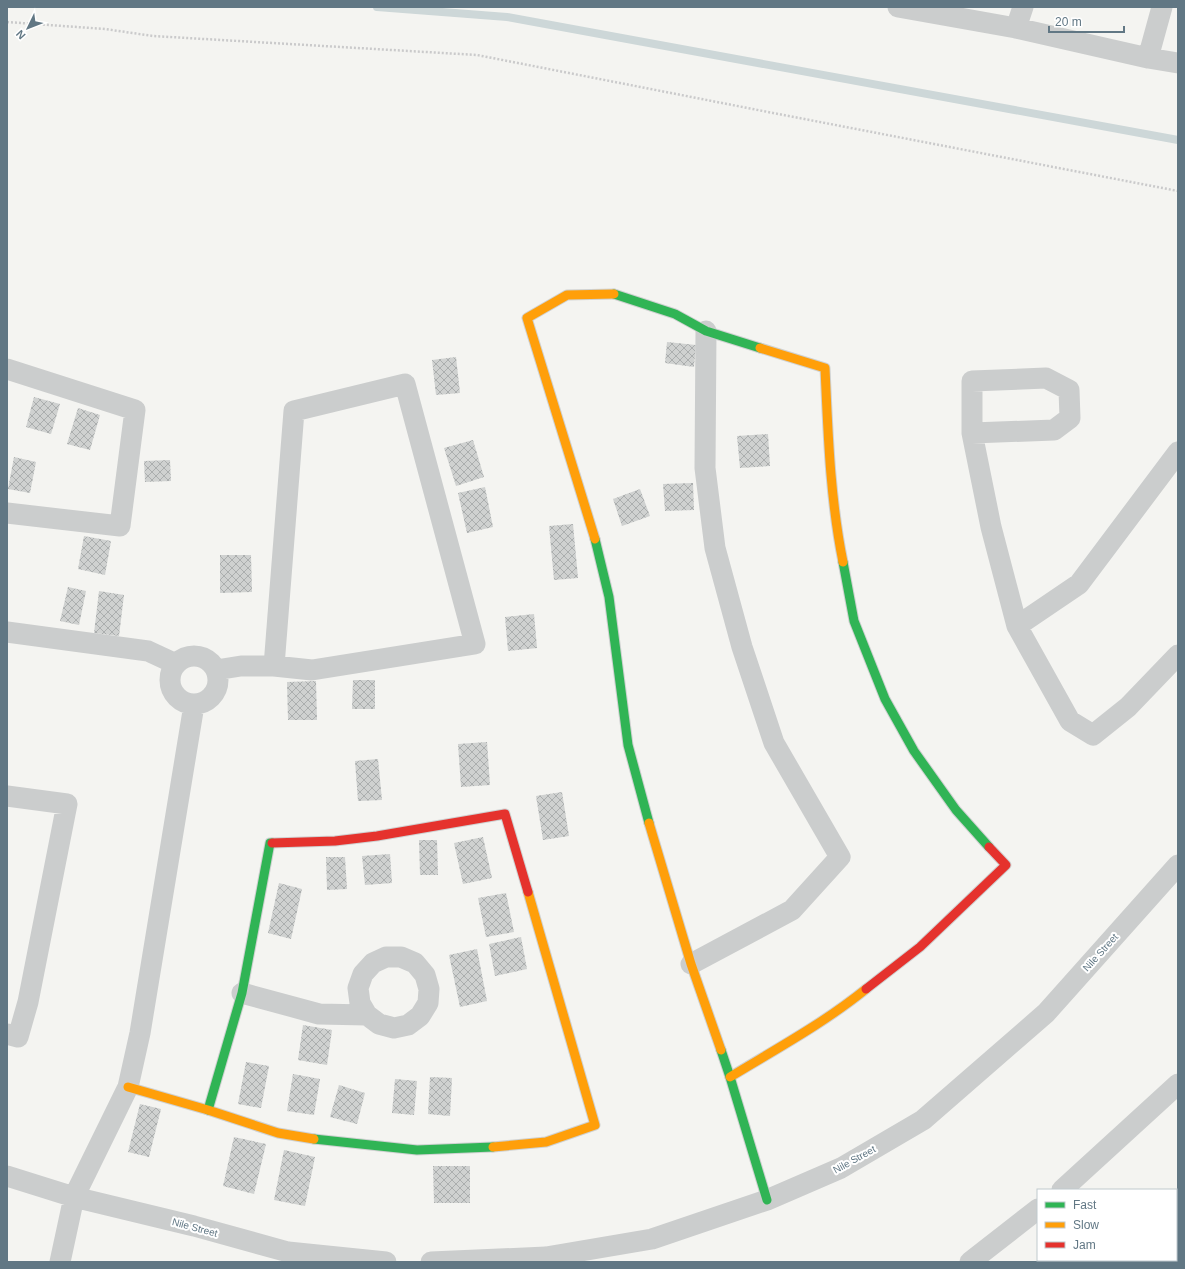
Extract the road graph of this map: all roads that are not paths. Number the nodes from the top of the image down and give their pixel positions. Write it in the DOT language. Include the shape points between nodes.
graph roads {
  1 [pos="898,7"];
  2 [pos="1023,7"];
  3 [pos="1162,7"];
  4 [pos="1016,28"];
  5 [pos="1148,58"];
  6 [pos="1178,63"];
  7 [pos="706,331"];
  8 [pos="7,370"];
  9 [pos="972,433"];
  10 [pos="1178,452"];
  11 [pos="7,513"];
  12 [pos="1017,626"];
  13 [pos="7,632"];
  14 [pos="1178,655"];
  15 [pos="176,664"];
  16 [pos="274,666"];
  17 [pos="216,670"];
  18 [pos="194,705"];
  19 [pos="7,796"];
  20 [pos="1178,865"];
  21 [pos="691,964"];
  22 [pos="242,993"];
  23 [pos="367,1016"];
  24 [pos="12,1036"];
  25 [pos="730,1076"];
  26 [pos="1178,1084"];
  27 [pos="128,1087"];
  28 [pos="208,1110"];
  29 [pos="7,1176"];
  30 [pos="1063,1189"];
  31 [pos="74,1197"];
  32 [pos="767,1200"];
  33 [pos="1037,1210"];
  34 [pos="60,1262"];
  35 [pos="386,1262"];
  36 [pos="431,1262"];
  37 [pos="970,1262"];
  1 -- 4 [label="street"];
  2 -- 4 [label="street"];
  3 -- 5 [label="street"];
  4 -- 5 [label="street"];
  5 -- 6 [label="street"];
  7 -- 21 [label="street" via="705,468 715,548 742,647 774,743 840,857 792,910"];
  7 -- 21 [label="street" via="675,314 613,294 567,295 527,318 596,544 609,596 628,745 654,843"];
  7 -- 25 [label="street" via="825,368 829,459 836,528 854,621 885,699 914,751 956,810 1006,866 920,947 846,1004 792,1040"];
  8 -- 11 [label="street" via="135,410 120,526"];
  9 -- 9 [label="street" via="1054,430 1070,418 1070,390 1046,378 972,381"];
  9 -- 12 [label="street" via="991,527"];
  10 -- 12 [label="street" via="1079,584"];
  12 -- 14 [label="street" via="1070,721 1093,735 1128,707"];
  13 -- 15 [label="street" via="148,651"];
  15 -- 17 [label="street" via="186,658 198,656 209,661"];
  15 -- 18 [label="street" via="170,676 172,690 181,701"];
  16 -- 16 [label="street" via="312,670 475,644 405,384 294,411"];
  16 -- 17 [label="street" via="241,666"];
  17 -- 18 [label="street" via="219,682 215,694 206,702"];
  18 -- 27 [label="street" via="140,1033"];
  19 -- 24 [label="street" via="68,804 28,1002"];
  20 -- 32 [label="street, Nile Street" via="1046,1013 923,1120 841,1168"];
  21 -- 25 [label="street"];
  22 -- 23 [label="street" via="319,1014"];
  22 -- 28 [label="street"];
  22 -- 28 [label="street" via="270,843 335,841 377,836 505,814 595,1125 546,1142 417,1150 278,1133"];
  25 -- 32 [label="street"];
  26 -- 30 [label="street"];
  27 -- 28 [label="street"];
  27 -- 31 [label="street"];
  29 -- 31 [label="street, Nile Street"];
  31 -- 34 [label="street"];
  31 -- 35 [label="street, Nile Street" via="288,1252"];
  32 -- 36 [label="street, Nile Street" via="652,1240 546,1257"];
  33 -- 37 [label="street"];
}
